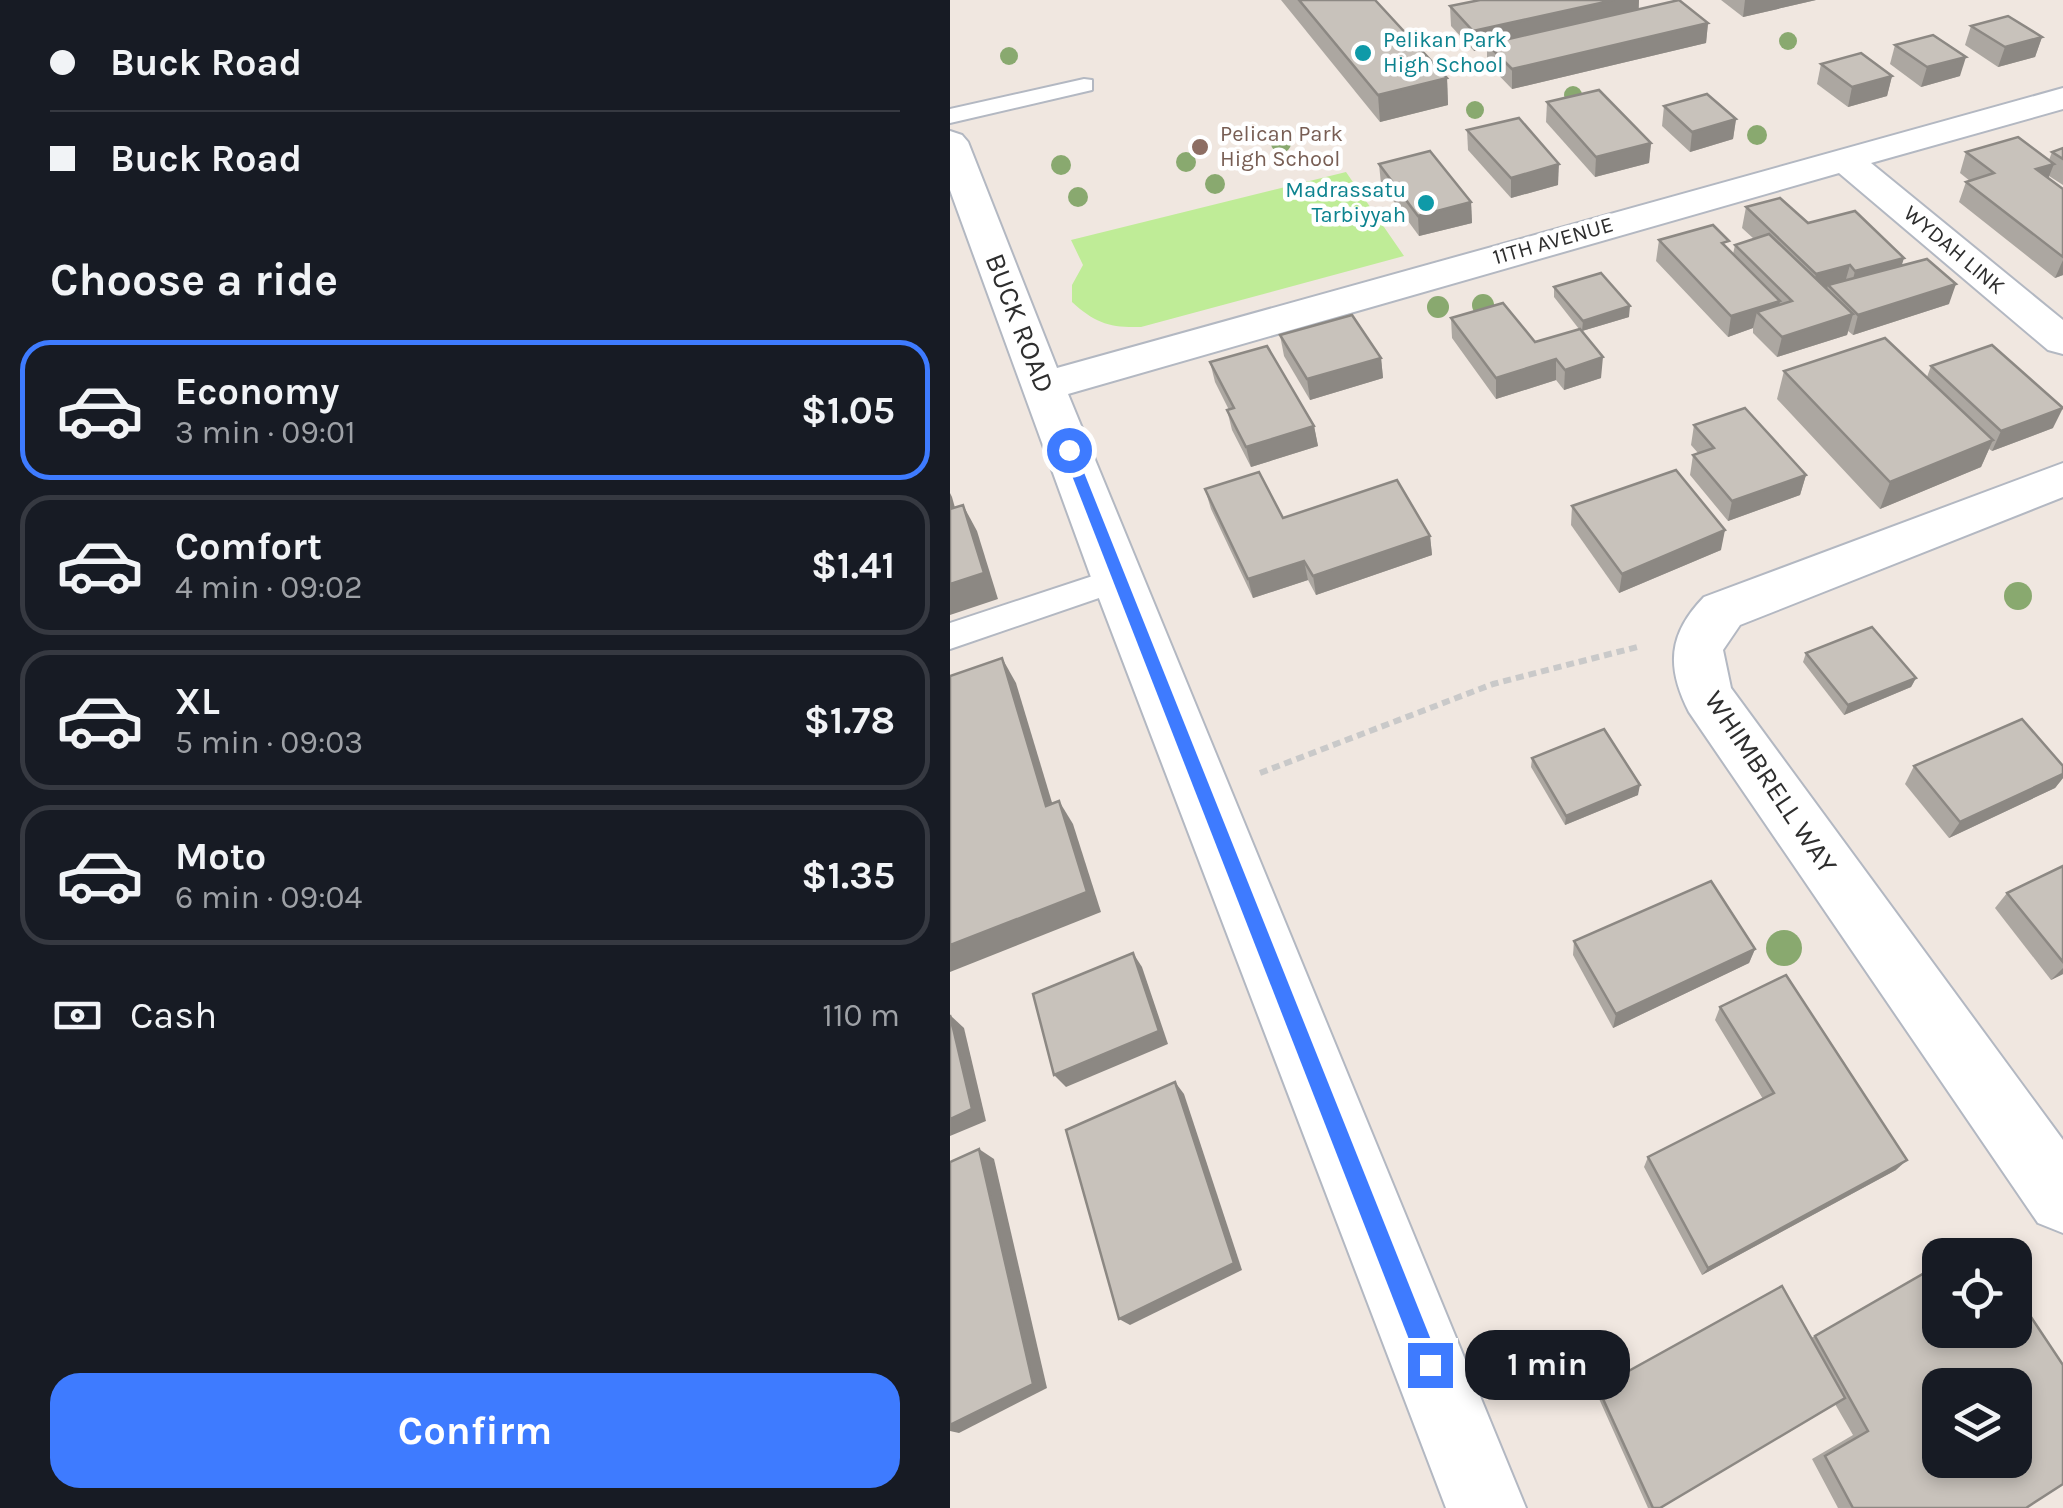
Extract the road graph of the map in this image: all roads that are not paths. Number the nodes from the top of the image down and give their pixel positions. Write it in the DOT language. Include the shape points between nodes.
graph roads {
  1 [pos="1084,85"];
  2 [pos="2063,98"];
  3 [pos="950,116"];
  4 [pos="950,142"];
  5 [pos="1844,159"];
  6 [pos="2063,341"];
  7 [pos="1044,386"];
  8 [pos="2063,479"];
  9 [pos="1118,580"];
  10 [pos="950,636"];
  11 [pos="2063,1198"];
  12 [pos="1486,1508"];
  1 -- 3 [label="lane"];
  2 -- 5 [label="street, 11TH AVENUE"];
  4 -- 7 [label="street, BUCK ROAD"];
  5 -- 6 [label="street, WYDAH LINK"];
  5 -- 7 [label="street, 11TH AVENUE"];
  7 -- 9 [label="street, BUCK ROAD"];
  8 -- 11 [label="street, WHIMBRELL WAY" via="1722,611 1700,631 1695,660 1708,697"];
  9 -- 10 [label="lane"];
  9 -- 12 [label="street, BUCK ROAD"];
}
